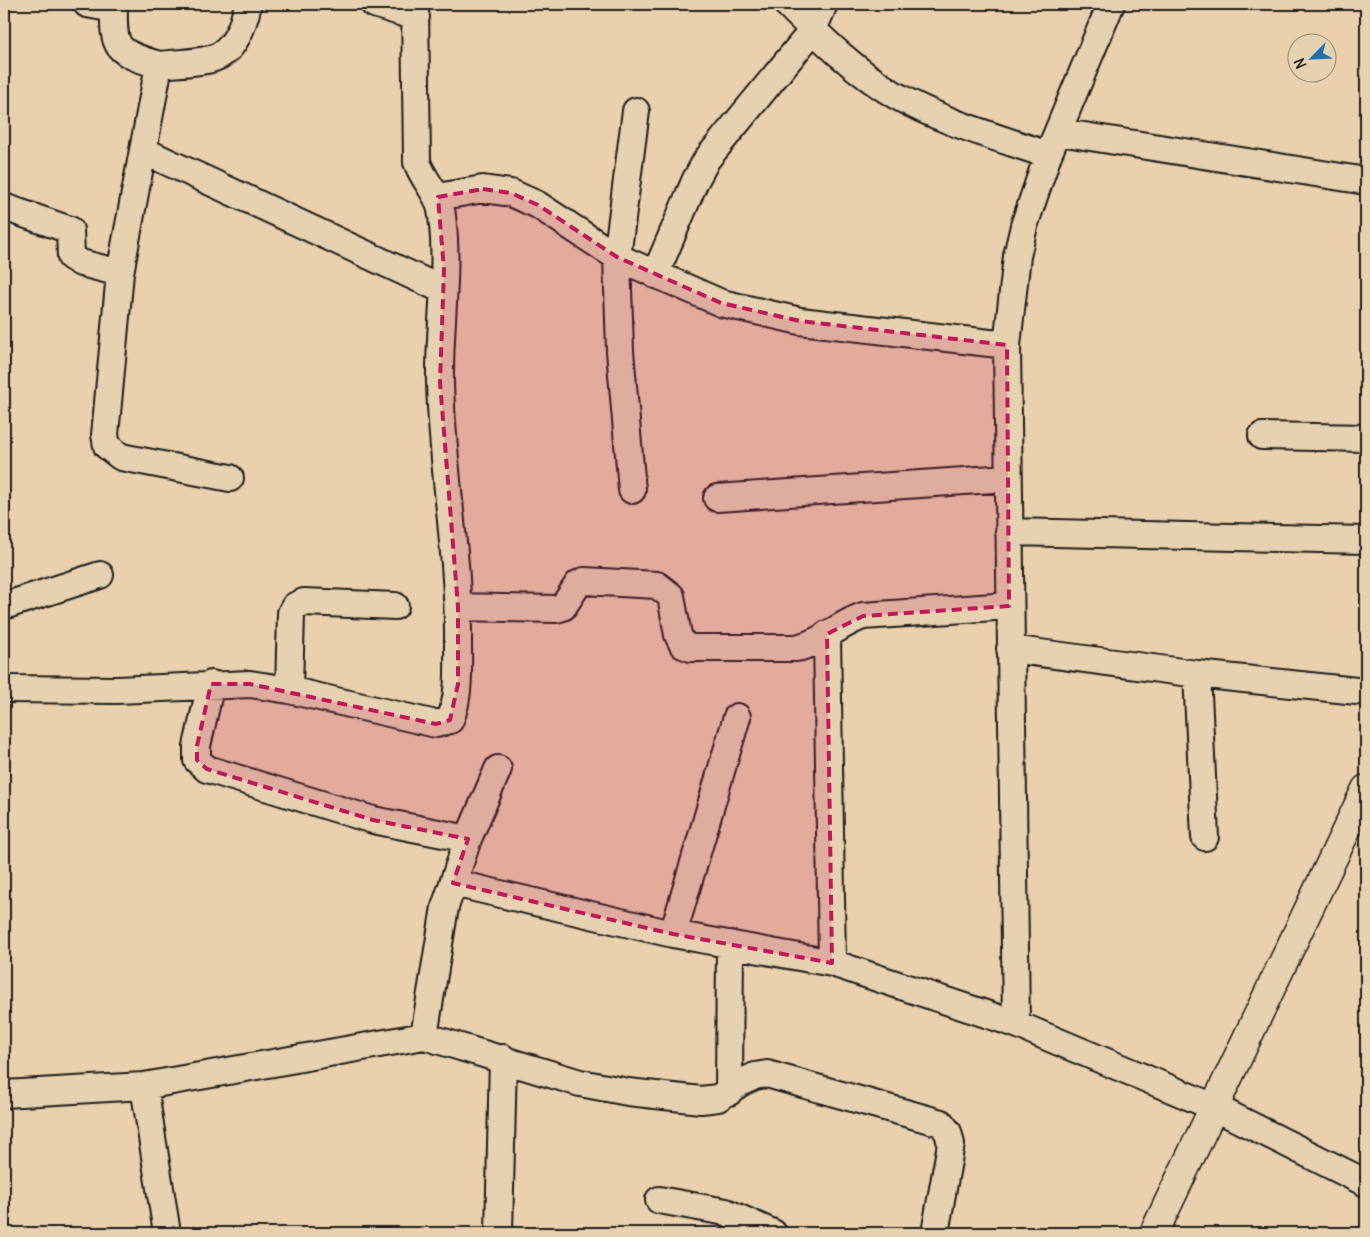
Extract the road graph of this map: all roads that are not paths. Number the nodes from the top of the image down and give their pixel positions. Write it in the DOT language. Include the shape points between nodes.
graph roads {
  1 [pos="87,4"];
  2 [pos="248,4"];
  3 [pos="374,4"];
  4 [pos="787,4"];
  5 [pos="824,4"];
  6 [pos="1111,4"];
  7 [pos="114,6"];
  8 [pos="415,10"];
  9 [pos="814,30"];
  10 [pos="159,64"];
  11 [pos="636,111"];
  12 [pos="1059,132"];
  13 [pos="144,151"];
  14 [pos="1048,155"];
  15 [pos="1366,181"];
  16 [pos="438,197"];
  17 [pos="4,207"];
  18 [pos="618,257"];
  19 [pos="120,273"];
  20 [pos="656,275"];
  21 [pos="443,290"];
  22 [pos="1007,345"];
  23 [pos="1262,436"];
  24 [pos="1366,438"];
  25 [pos="230,478"];
  26 [pos="1008,478"];
  27 [pos="632,490"];
  28 [pos="717,498"];
  29 [pos="1009,532"];
  30 [pos="1366,540"];
  31 [pos="100,575"];
  32 [pos="4,606"];
  33 [pos="395,606"];
  34 [pos="1009,606"];
  35 [pos="458,607"];
  36 [pos="827,634"];
  37 [pos="1010,649"];
  38 [pos="1197,674"];
  39 [pos="211,684"];
  40 [pos="4,689"];
  41 [pos="289,690"];
  42 [pos="1366,692"];
  43 [pos="737,717"];
  44 [pos="498,769"];
  45 [pos="1366,789"];
  46 [pos="1205,837"];
  47 [pos="468,839"];
  48 [pos="453,883"];
  49 [pos="672,934"];
  50 [pos="730,944"];
  51 [pos="832,963"];
  52 [pos="1016,1024"];
  53 [pos="424,1036"];
  54 [pos="503,1058"];
  55 [pos="144,1086"];
  56 [pos="729,1092"];
  57 [pos="4,1094"];
  58 [pos="1214,1108"];
  59 [pos="1366,1183"];
  60 [pos="659,1200"];
  61 [pos="167,1233"];
  62 [pos="499,1233"];
  63 [pos="773,1233"];
  64 [pos="935,1233"];
  65 [pos="1154,1233"];
  1 -- 7 [label="street"];
  2 -- 10 [label="street" via="243,25 229,48 214,58"];
  3 -- 8 [label="street"];
  4 -- 9 [label="street"];
  5 -- 9 [label="street"];
  6 -- 12 [label="street"];
  7 -- 10 [label="street" via="116,44 129,56"];
  8 -- 16 [label="street" via="417,162 422,177"];
  9 -- 14 [label="street" via="860,72 895,95 927,111"];
  9 -- 20 [label="street" via="707,159"];
  10 -- 13 [label="street"];
  11 -- 18 [label="street"];
  12 -- 14 [label="street"];
  12 -- 15 [label="street"];
  13 -- 19 [label="street"];
  13 -- 21 [label="street"];
  14 -- 22 [label="street" via="1019,249"];
  16 -- 18 [label="street" via="483,189 511,193 538,205"];
  16 -- 21 [label="street" via="442,215"];
  17 -- 19 [label="street" via="70,230 71,257"];
  18 -- 20 [label="street"];
  18 -- 27 [label="street" via="620,351"];
  19 -- 25 [label="street" via="105,435 107,446 121,457"];
  20 -- 22 [label="street" via="721,303 800,321"];
  21 -- 35 [label="street" via="440,382"];
  22 -- 26 [label="street"];
  23 -- 24 [label="street"];
  26 -- 28 [label="street"];
  26 -- 29 [label="street"];
  29 -- 30 [label="street"];
  29 -- 34 [label="street"];
  31 -- 32 [label="street"];
  33 -- 41 [label="street" via="304,602 295,606 291,613"];
  34 -- 36 [label="street" via="863,616"];
  34 -- 37 [label="street"];
  35 -- 36 [label="street" via="556,609 563,607 578,584 584,581 658,585 671,596 678,635 683,645 691,648 796,648 808,646"];
  35 -- 41 [label="street" via="458,684 450,720 436,724"];
  36 -- 51 [label="street"];
  37 -- 38 [label="street"];
  37 -- 52 [label="street"];
  38 -- 42 [label="street"];
  38 -- 46 [label="street"];
  39 -- 40 [label="street" via="117,690"];
  39 -- 41 [label="street" via="250,684"];
  39 -- 47 [label="street" via="197,746 197,760 207,769 374,820"];
  43 -- 49 [label="street"];
  44 -- 47 [label="street"];
  45 -- 58 [label="main road"];
  47 -- 48 [label="street"];
  48 -- 49 [label="street"];
  48 -- 53 [label="street" via="445,907"];
  49 -- 50 [label="street"];
  50 -- 51 [label="street"];
  50 -- 56 [label="street"];
  51 -- 52 [label="street"];
  52 -- 58 [label="street"];
  53 -- 54 [label="street"];
  53 -- 55 [label="street"];
  54 -- 56 [label="street" via="580,1082 628,1092 701,1100 718,1098"];
  54 -- 62 [label="street"];
  55 -- 57 [label="street"];
  55 -- 61 [label="street"];
  56 -- 64 [label="street" via="755,1076 767,1074 941,1123 951,1144"];
  58 -- 59 [label="street"];
  58 -- 65 [label="main road"];
  60 -- 63 [label="street" via="726,1212"];
}
